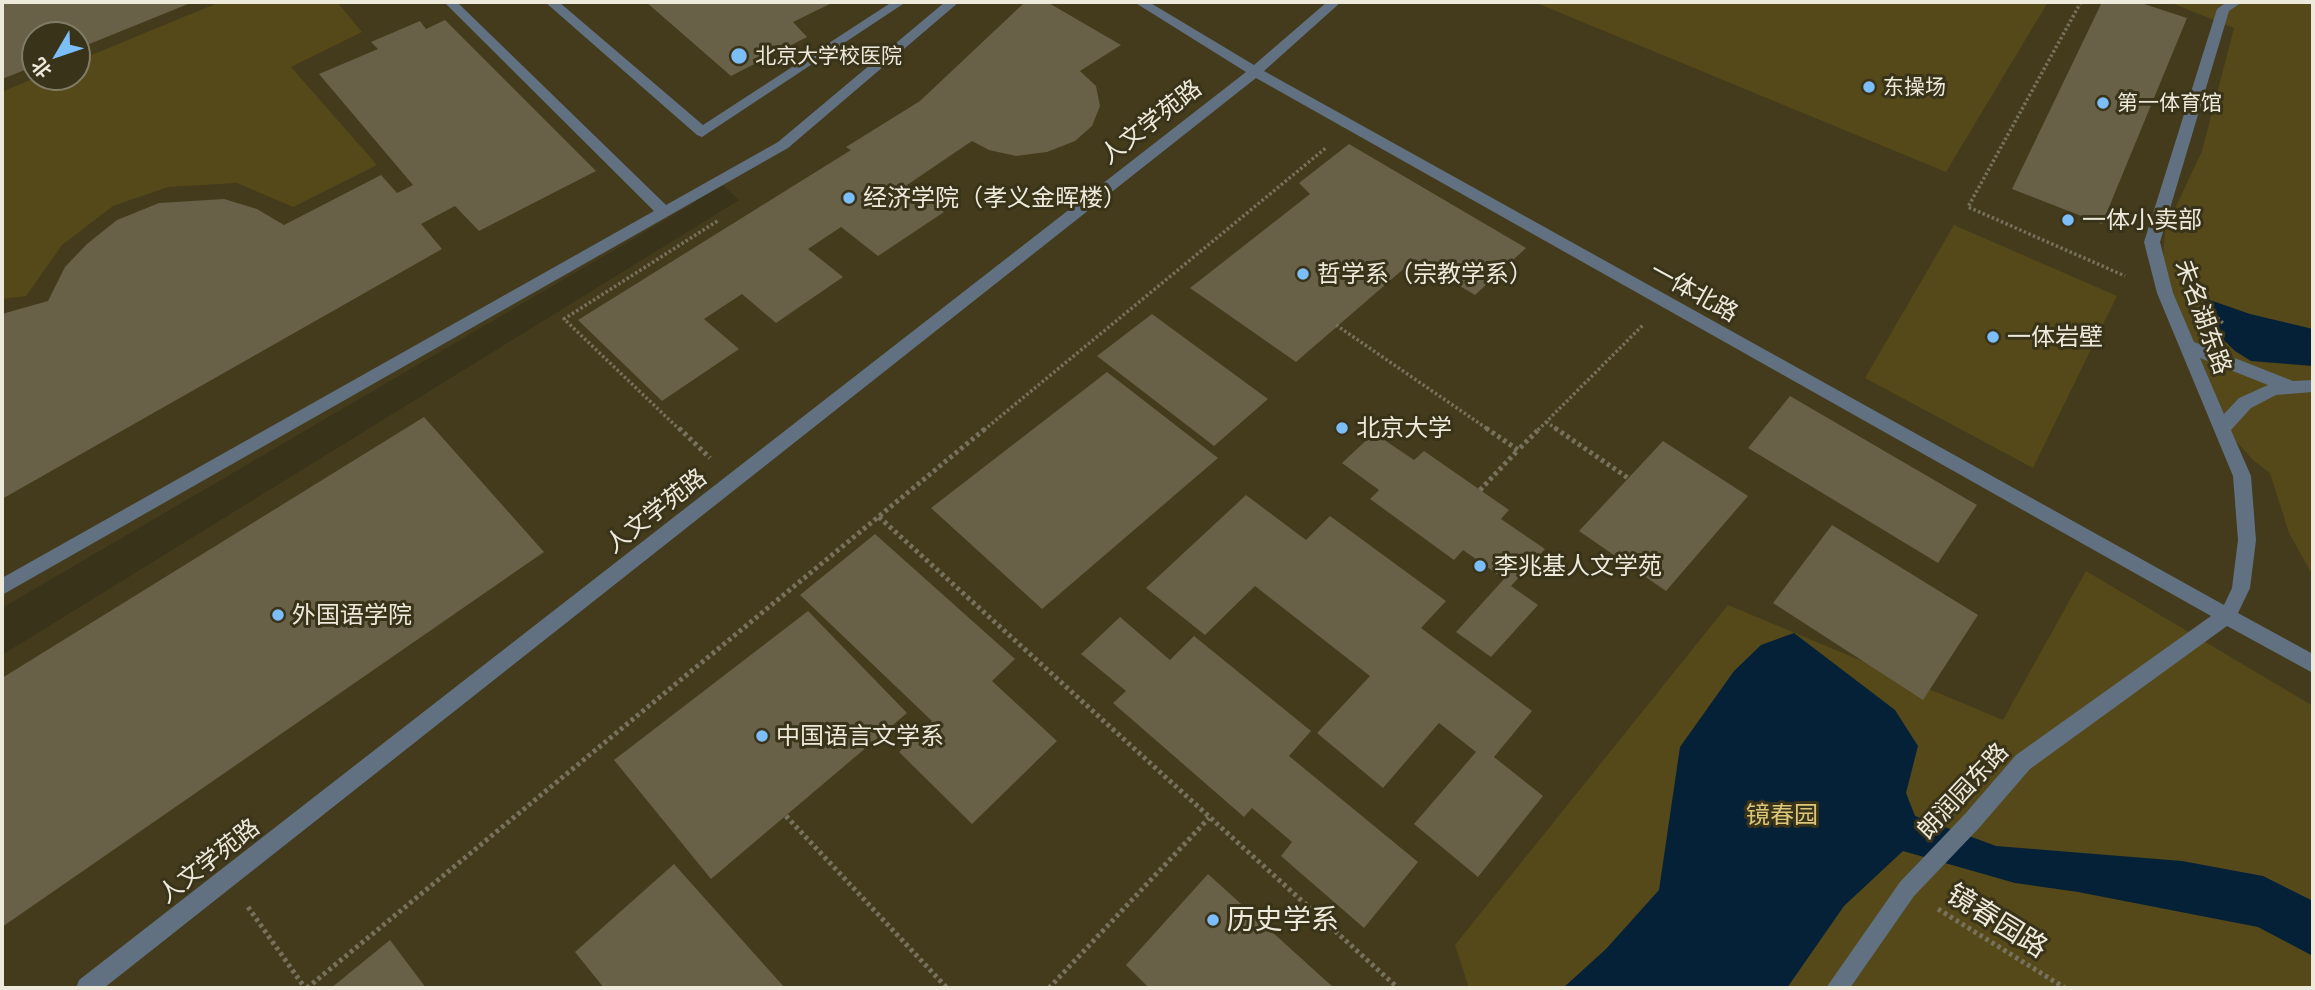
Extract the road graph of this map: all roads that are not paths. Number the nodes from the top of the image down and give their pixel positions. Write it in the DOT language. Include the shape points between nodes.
graph roads {
  1 [pos="450,2"];
  2 [pos="551,2"];
  3 [pos="900,2"];
  4 [pos="953,2"];
  5 [pos="1140,2"];
  6 [pos="1335,2"];
  7 [pos="2236,2"];
  8 [pos="1255,72"];
  9 [pos="663,211"];
  10 [pos="2187,346"];
  11 [pos="2313,386"];
  12 [pos="2291,387"];
  13 [pos="2222,428"];
  14 [pos="2,587"];
  15 [pos="2228,615"];
  16 [pos="2313,664"];
  17 [pos="87,988"];
  18 [pos="1838,988"];
  1 -- 9 [label="lane"];
  2 -- 3 [label="lane" via="702,132"];
  4 -- 9 [label="lane" via="783,145"];
  5 -- 8 [label="lane, 一体北路"];
  6 -- 8 [label="lane, 人文学苑路"];
  7 -- 10 [label="lane, 未名湖东路" via="2223,9 2152,242 2165,293"];
  8 -- 15 [label="lane, 一体北路"];
  8 -- 17 [label="lane, 人文学苑路"];
  9 -- 14 [label="lane"];
  10 -- 12 [label="lane"];
  10 -- 13 [label="lane, 未名湖东路"];
  11 -- 12 [label="lane"];
  12 -- 13 [label="lane" via="2274,389 2245,403"];
  13 -- 15 [label="lane, 未名湖东路" via="2242,476 2247,540 2241,587"];
  15 -- 16 [label="lane, 一体北路"];
  15 -- 18 [label="lane, 朗润园东路" via="2023,762 1907,889"];
}
